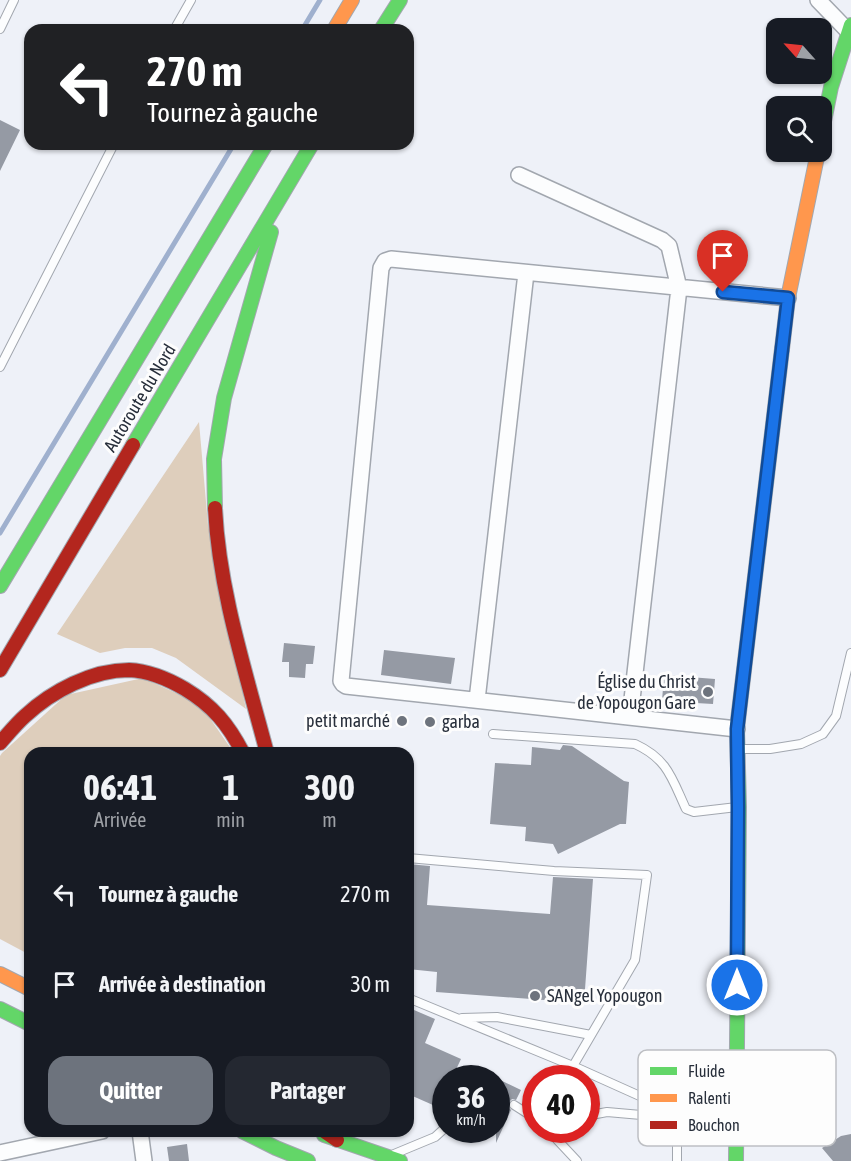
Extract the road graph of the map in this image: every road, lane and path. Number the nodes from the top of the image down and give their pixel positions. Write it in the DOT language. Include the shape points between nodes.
graph roads {
  1 [pos="14,0"];
  2 [pos="190,0"];
  3 [pos="352,0"];
  4 [pos="400,0"];
  5 [pos="818,0"];
  6 [pos="177,24"];
  7 [pos="338,24"];
  8 [pos="385,24"];
  9 [pos="850,28"];
  10 [pos="0,29"];
  11 [pos="829,96"];
  12 [pos="111,150"];
  13 [pos="262,150"];
  14 [pos="308,150"];
  15 [pos="816,162"];
  16 [pos="519,176"];
  17 [pos="285,188"];
  18 [pos="526,273"];
  19 [pos="679,288"];
  20 [pos="788,298"];
  21 [pos="0,367"];
  22 [pos="0,586"];
  23 [pos="851,653"];
  24 [pos="0,670"];
  25 [pos="477,700"];
  26 [pos="630,717"];
  27 [pos="737,729"];
  28 [pos="493,734"];
  29 [pos="0,743"];
  30 [pos="240,747"];
  31 [pos="265,747"];
  32 [pos="738,749"];
  33 [pos="738,807"];
  34 [pos="414,859"];
  35 [pos="0,974"];
  36 [pos="24,986"];
  37 [pos="414,1000"];
  38 [pos="0,1009"];
  39 [pos="457,1018"];
  40 [pos="511,1020"];
  41 [pos="24,1021"];
  42 [pos="498,1035"];
  43 [pos="591,1035"];
  44 [pos="736,1050"];
  45 [pos="571,1065"];
  46 [pos="574,1065"];
  47 [pos="600,1078"];
  48 [pos="638,1095"];
  49 [pos="514,1105"];
  50 [pos="522,1110"];
  51 [pos="600,1113"];
  52 [pos="638,1115"];
  53 [pos="74,1137"];
  54 [pos="141,1137"];
  55 [pos="254,1137"];
  56 [pos="330,1137"];
  57 [pos="333,1137"];
  58 [pos="432,1138"];
  59 [pos="337,1140"];
  60 [pos="561,1143"];
  61 [pos="0,1153"];
  62 [pos="386,1157"];
  63 [pos="144,1161"];
  64 [pos="309,1161"];
  65 [pos="400,1161"];
  66 [pos="578,1161"];
  1 -- 10 [label="lane"];
  2 -- 6 [label="lane"];
  3 -- 7 [label="main road"];
  4 -- 8 [label="main road"];
  5 -- 9 [label="street"];
  9 -- 11 [label="main road"];
  12 -- 21 [label="lane"];
  13 -- 22 [label="main road, Autoroute du Nord"];
  14 -- 17 [label="main road, Autoroute du Nord"];
  15 -- 20 [label="main road"];
  16 -- 19 [label="street" via="662,240 673,256"];
  17 -- 24 [label="main road, Autoroute du Nord"];
  17 -- 31 [label="main road" via="224,398 214,459 222,572"];
  18 -- 19 [label="street"];
  18 -- 25 [label="street"];
  18 -- 25 [label="street" via="391,259 381,268 341,681 346,686"];
  19 -- 20 [label="street"];
  19 -- 26 [label="street"];
  20 -- 27 [label="main road"];
  23 -- 32 [label="lane" via="836,716 823,734 801,744"];
  25 -- 26 [label="street"];
  26 -- 27 [label="street"];
  27 -- 32 [label="main road"];
  28 -- 33 [label="lane" via="635,744 658,758 686,809 694,812"];
  29 -- 30 [label="main road" via="31,710 62,690 86,678 114,671 142,671 174,682 201,698 233,731"];
  32 -- 33 [label="main road"];
  33 -- 44 [label="main road"];
  34 -- 43 [label="lane" via="647,875 635,960"];
  35 -- 36 [label="main road"];
  37 -- 39 [label="lane"];
  38 -- 41 [label="main road"];
  39 -- 40 [label="lane"];
  39 -- 42 [label="lane"];
  40 -- 42 [label="lane"];
  40 -- 43 [label="lane"];
  42 -- 45 [label="lane"];
  43 -- 46 [label="lane"];
  47 -- 48 [label="lane"];
  49 -- 50 [label="lane"];
  51 -- 52 [label="lane"];
  53 -- 61 [label="street"];
  54 -- 63 [label="street"];
  55 -- 64 [label="main road"];
  56 -- 59 [label="main road"];
  57 -- 59 [label="main road"];
  58 -- 62 [label="lane"];
  59 -- 62 [label="main road"];
  60 -- 66 [label="lane"];
  62 -- 65 [label="main road"];
}
